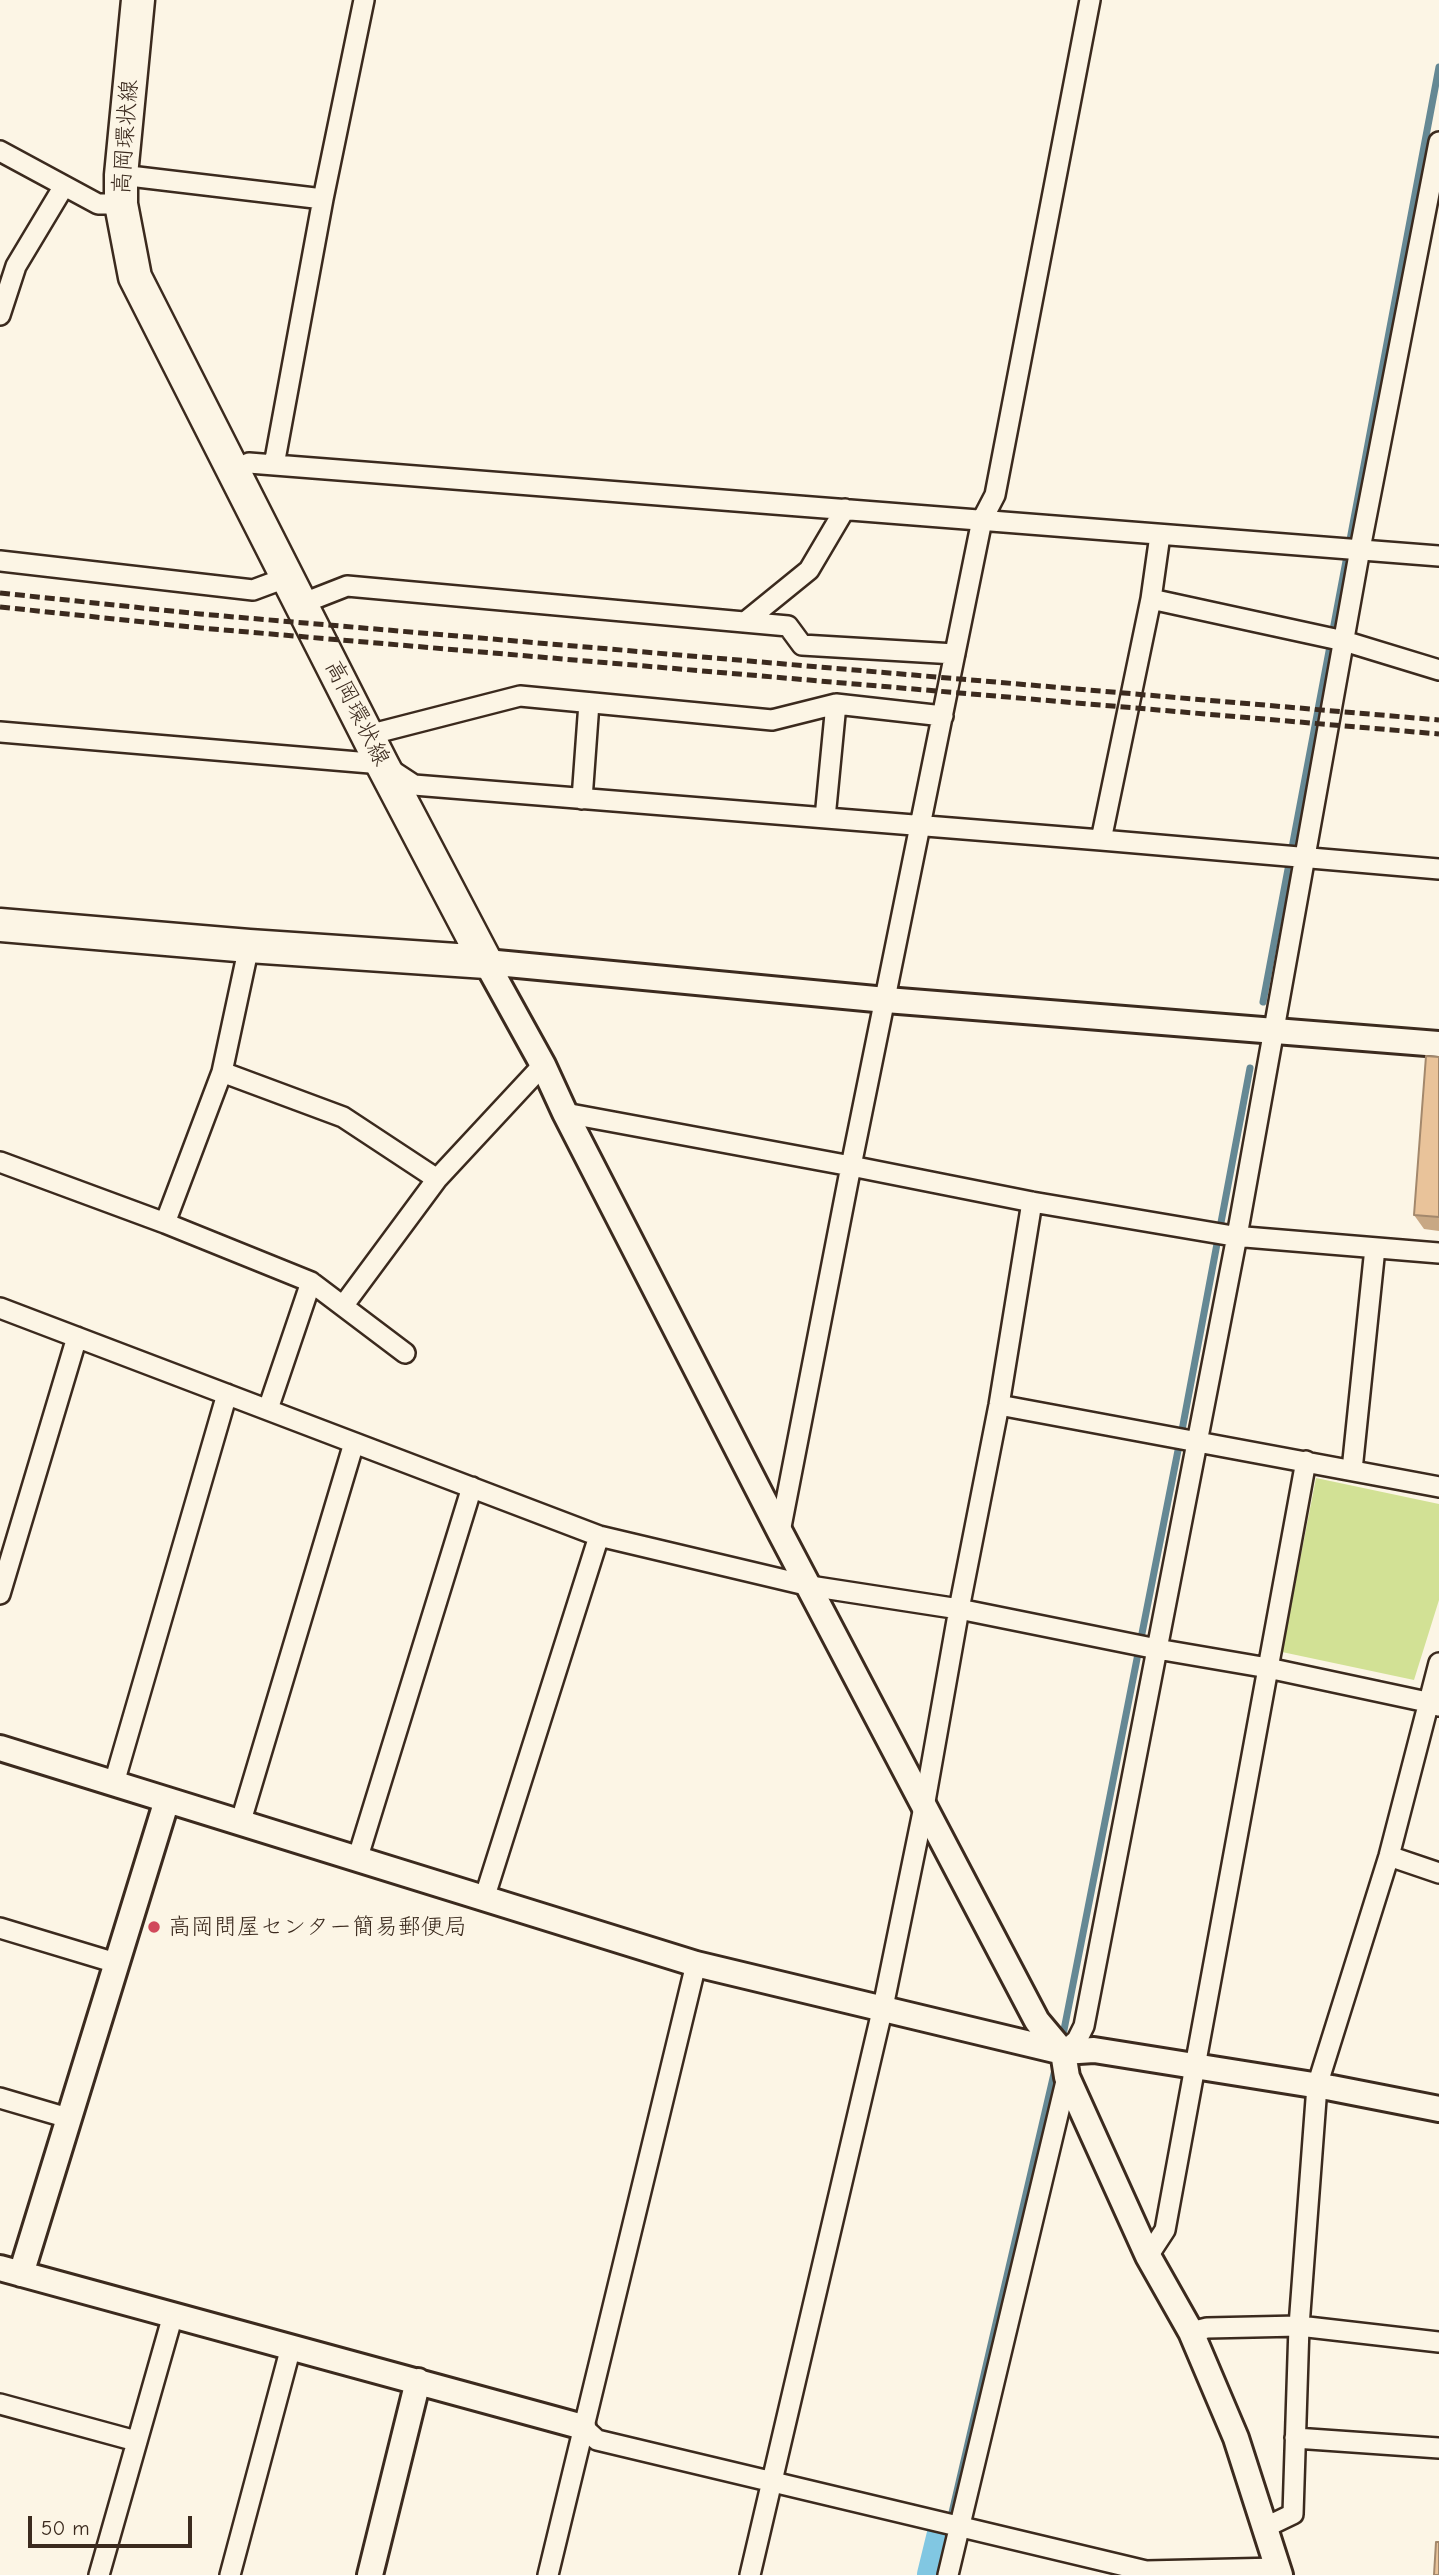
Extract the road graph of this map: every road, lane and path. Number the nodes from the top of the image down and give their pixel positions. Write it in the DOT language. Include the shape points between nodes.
graph roads {
  1 [pos="138,0"];
  2 [pos="364,0"];
  3 [pos="1090,0"];
  4 [pos="1439,142"];
  5 [pos="0,151"];
  6 [pos="64,186"];
  7 [pos="121,190"];
  8 [pos="323,199"];
  9 [pos="0,315"];
  10 [pos="274,466"];
  11 [pos="234,470"];
  12 [pos="845,509"];
  13 [pos="982,520"];
  14 [pos="1160,535"];
  15 [pos="1358,550"];
  16 [pos="1439,556"];
  17 [pos="0,561"];
  18 [pos="295,590"];
  19 [pos="1152,599"];
  20 [pos="746,622"];
  21 [pos="1343,640"];
  22 [pos="955,654"];
  23 [pos="1439,670"];
  24 [pos="589,703"];
  25 [pos="836,704"];
  26 [pos="943,716"];
  27 [pos="0,732"];
  28 [pos="368,735"];
  29 [pos="382,764"];
  30 [pos="582,799"];
  31 [pos="825,818"];
  32 [pos="921,825"];
  33 [pos="1101,840"];
  34 [pos="1303,859"];
  35 [pos="1439,869"];
  36 [pos="0,925"];
  37 [pos="249,946"];
  38 [pos="486,962"];
  39 [pos="886,1000"];
  40 [pos="1274,1029"];
  41 [pos="1439,1044"];
  42 [pos="543,1065"];
  43 [pos="222,1072"];
  44 [pos="565,1113"];
  45 [pos="0,1161"];
  46 [pos="851,1166"];
  47 [pos="437,1179"];
  48 [pos="1032,1202"];
  49 [pos="165,1223"];
  50 [pos="1235,1236"];
  51 [pos="1375,1248"];
  52 [pos="1439,1253"];
  53 [pos="311,1282"];
  54 [pos="343,1306"];
  55 [pos="0,1308"];
  56 [pos="78,1336"];
  57 [pos="405,1353"];
  58 [pos="227,1394"];
  59 [pos="999,1405"];
  60 [pos="268,1409"];
  61 [pos="1196,1441"];
  62 [pos="354,1443"];
  63 [pos="1306,1461"];
  64 [pos="1352,1470"];
  65 [pos="472,1487"];
  66 [pos="1439,1487"];
  67 [pos="780,1532"];
  68 [pos="599,1536"];
  69 [pos="810,1586"];
  70 [pos="0,1594"];
  71 [pos="959,1609"];
  72 [pos="1156,1649"];
  73 [pos="1439,1663"];
  74 [pos="1268,1668"];
  75 [pos="1433,1704"];
  76 [pos="0,1748"];
  77 [pos="114,1783"];
  78 [pos="167,1800"];
  79 [pos="924,1807"];
  80 [pos="240,1824"];
  81 [pos="1390,1856"];
  82 [pos="356,1860"];
  83 [pos="1439,1873"];
  84 [pos="484,1899"];
  85 [pos="0,1928"];
  86 [pos="116,1963"];
  87 [pos="696,1964"];
  88 [pos="883,2007"];
  89 [pos="1055,2046"];
  90 [pos="1195,2066"];
  91 [pos="1067,2077"];
  92 [pos="1317,2086"];
  93 [pos="0,2098"];
  94 [pos="1439,2109"];
  95 [pos="68,2118"];
  96 [pos="1148,2256"];
  97 [pos="10,2271"];
  98 [pos="173,2315"];
  99 [pos="1299,2326"];
  100 [pos="1191,2332"];
  101 [pos="1439,2343"];
  102 [pos="291,2347"];
  103 [pos="418,2381"];
  104 [pos="0,2404"];
  105 [pos="583,2427"];
  106 [pos="1295,2438"];
  107 [pos="136,2441"];
  108 [pos="1439,2448"];
  109 [pos="772,2481"];
  110 [pos="952,2524"];
  111 [pos="1266,2527"];
  112 [pos="1279,2572"];
  113 [pos="1146,2573"];
  114 [pos="99,2575"];
  115 [pos="230,2575"];
  116 [pos="370,2575"];
  117 [pos="548,2575"];
  118 [pos="750,2575"];
  119 [pos="948,2575"];
  1 -- 7 [label="main road, 高岡環状線"];
  2 -- 8 [label="street"];
  3 -- 13 [label="street" via="995,495"];
  4 -- 15 [label="street"];
  5 -- 6 [label="street"];
  6 -- 7 [label="street" via="98,204"];
  6 -- 9 [label="street" via="16,266"];
  7 -- 8 [label="street"];
  7 -- 11 [label="main road, 高岡環状線" via="135,277"];
  8 -- 10 [label="street"];
  10 -- 11 [label="street" via="249,463"];
  10 -- 12 [label="street"];
  11 -- 18 [label="main road, 高岡環状線"];
  12 -- 13 [label="street"];
  12 -- 20 [label="street" via="809,570"];
  13 -- 14 [label="street"];
  13 -- 22 [label="street"];
  14 -- 15 [label="street"];
  14 -- 19 [label="street"];
  15 -- 16 [label="street"];
  15 -- 21 [label="street"];
  17 -- 18 [label="street" via="253,590"];
  18 -- 20 [label="street" via="347,586"];
  18 -- 28 [label="main road, 高岡環状線"];
  19 -- 21 [label="street"];
  19 -- 33 [label="street"];
  20 -- 22 [label="street" via="788,626 802,645"];
  21 -- 23 [label="street"];
  21 -- 34 [label="street"];
  22 -- 26 [label="street"];
  24 -- 25 [label="street" via="772,720"];
  24 -- 28 [label="street" via="520,696"];
  24 -- 30 [label="street"];
  25 -- 26 [label="street"];
  25 -- 31 [label="street"];
  26 -- 32 [label="street"];
  27 -- 29 [label="street"];
  28 -- 29 [label="main road, 高岡環状線"];
  29 -- 30 [label="street" via="414,785"];
  29 -- 38 [label="main road, 高岡環状線"];
  30 -- 31 [label="street"];
  31 -- 32 [label="street"];
  32 -- 33 [label="street"];
  32 -- 39 [label="street"];
  33 -- 34 [label="street"];
  34 -- 35 [label="street"];
  34 -- 40 [label="street"];
  36 -- 37 [label="main road"];
  37 -- 38 [label="main road"];
  37 -- 43 [label="street"];
  38 -- 39 [label="street"];
  38 -- 42 [label="street"];
  39 -- 40 [label="street"];
  39 -- 46 [label="street"];
  40 -- 41 [label="street"];
  40 -- 50 [label="street"];
  42 -- 44 [label="street"];
  42 -- 47 [label="street"];
  43 -- 47 [label="street" via="343,1116"];
  43 -- 49 [label="street"];
  44 -- 46 [label="street"];
  44 -- 67 [label="street"];
  45 -- 49 [label="street"];
  46 -- 48 [label="street"];
  46 -- 67 [label="street"];
  47 -- 54 [label="street"];
  48 -- 50 [label="street"];
  48 -- 59 [label="street"];
  49 -- 53 [label="street"];
  50 -- 51 [label="street"];
  50 -- 61 [label="street"];
  51 -- 52 [label="street"];
  51 -- 64 [label="street"];
  53 -- 54 [label="street"];
  53 -- 60 [label="street"];
  54 -- 57 [label="street"];
  55 -- 56 [label="street"];
  56 -- 58 [label="street"];
  56 -- 70 [label="street"];
  58 -- 60 [label="street"];
  58 -- 77 [label="street"];
  59 -- 61 [label="street"];
  59 -- 71 [label="street"];
  60 -- 62 [label="street"];
  61 -- 63 [label="street"];
  61 -- 72 [label="street"];
  62 -- 65 [label="street"];
  62 -- 80 [label="street"];
  63 -- 64 [label="street"];
  63 -- 74 [label="street"];
  64 -- 66 [label="street"];
  65 -- 68 [label="street"];
  65 -- 82 [label="street"];
  67 -- 69 [label="street"];
  68 -- 69 [label="street"];
  68 -- 84 [label="street"];
  69 -- 71 [label="street"];
  69 -- 79 [label="street"];
  71 -- 72 [label="street"];
  71 -- 79 [label="street"];
  72 -- 74 [label="street"];
  72 -- 89 [label="street" via="1084,2026 1077,2040"];
  73 -- 75 [label="street"];
  74 -- 75 [label="street"];
  74 -- 90 [label="street"];
  75 -- 81 [label="street"];
  76 -- 77 [label="street"];
  77 -- 78 [label="street"];
  78 -- 80 [label="street"];
  78 -- 86 [label="street"];
  79 -- 88 [label="street"];
  79 -- 89 [label="street" via="1037,2021"];
  80 -- 82 [label="street"];
  81 -- 83 [label="street"];
  81 -- 92 [label="street"];
  82 -- 84 [label="street"];
  84 -- 87 [label="street"];
  85 -- 86 [label="street"];
  86 -- 95 [label="street"];
  87 -- 88 [label="street"];
  87 -- 105 [label="street"];
  88 -- 89 [label="street"];
  88 -- 109 [label="street"];
  89 -- 90 [label="street"];
  89 -- 91 [label="street"];
  90 -- 92 [label="street"];
  90 -- 96 [label="street" via="1165,2230"];
  91 -- 96 [label="street"];
  91 -- 110 [label="street"];
  92 -- 94 [label="street"];
  92 -- 99 [label="street"];
  93 -- 95 [label="street"];
  95 -- 97 [label="street"];
  96 -- 100 [label="street"];
  97 -- 98 [label="street"];
  98 -- 102 [label="street"];
  98 -- 107 [label="street"];
  99 -- 100 [label="street"];
  99 -- 101 [label="street"];
  99 -- 106 [label="street"];
  100 -- 111 [label="street" via="1236,2438"];
  102 -- 103 [label="street"];
  102 -- 115 [label="street"];
  103 -- 105 [label="street"];
  103 -- 116 [label="street"];
  104 -- 107 [label="street"];
  105 -- 109 [label="street" via="597,2440"];
  105 -- 117 [label="street"];
  106 -- 108 [label="street"];
  106 -- 111 [label="street" via="1293,2514"];
  107 -- 114 [label="street"];
  109 -- 110 [label="street"];
  109 -- 118 [label="street"];
  110 -- 113 [label="street"];
  110 -- 119 [label="street"];
  111 -- 112 [label="street"];
  112 -- 113 [label="street"];
}
